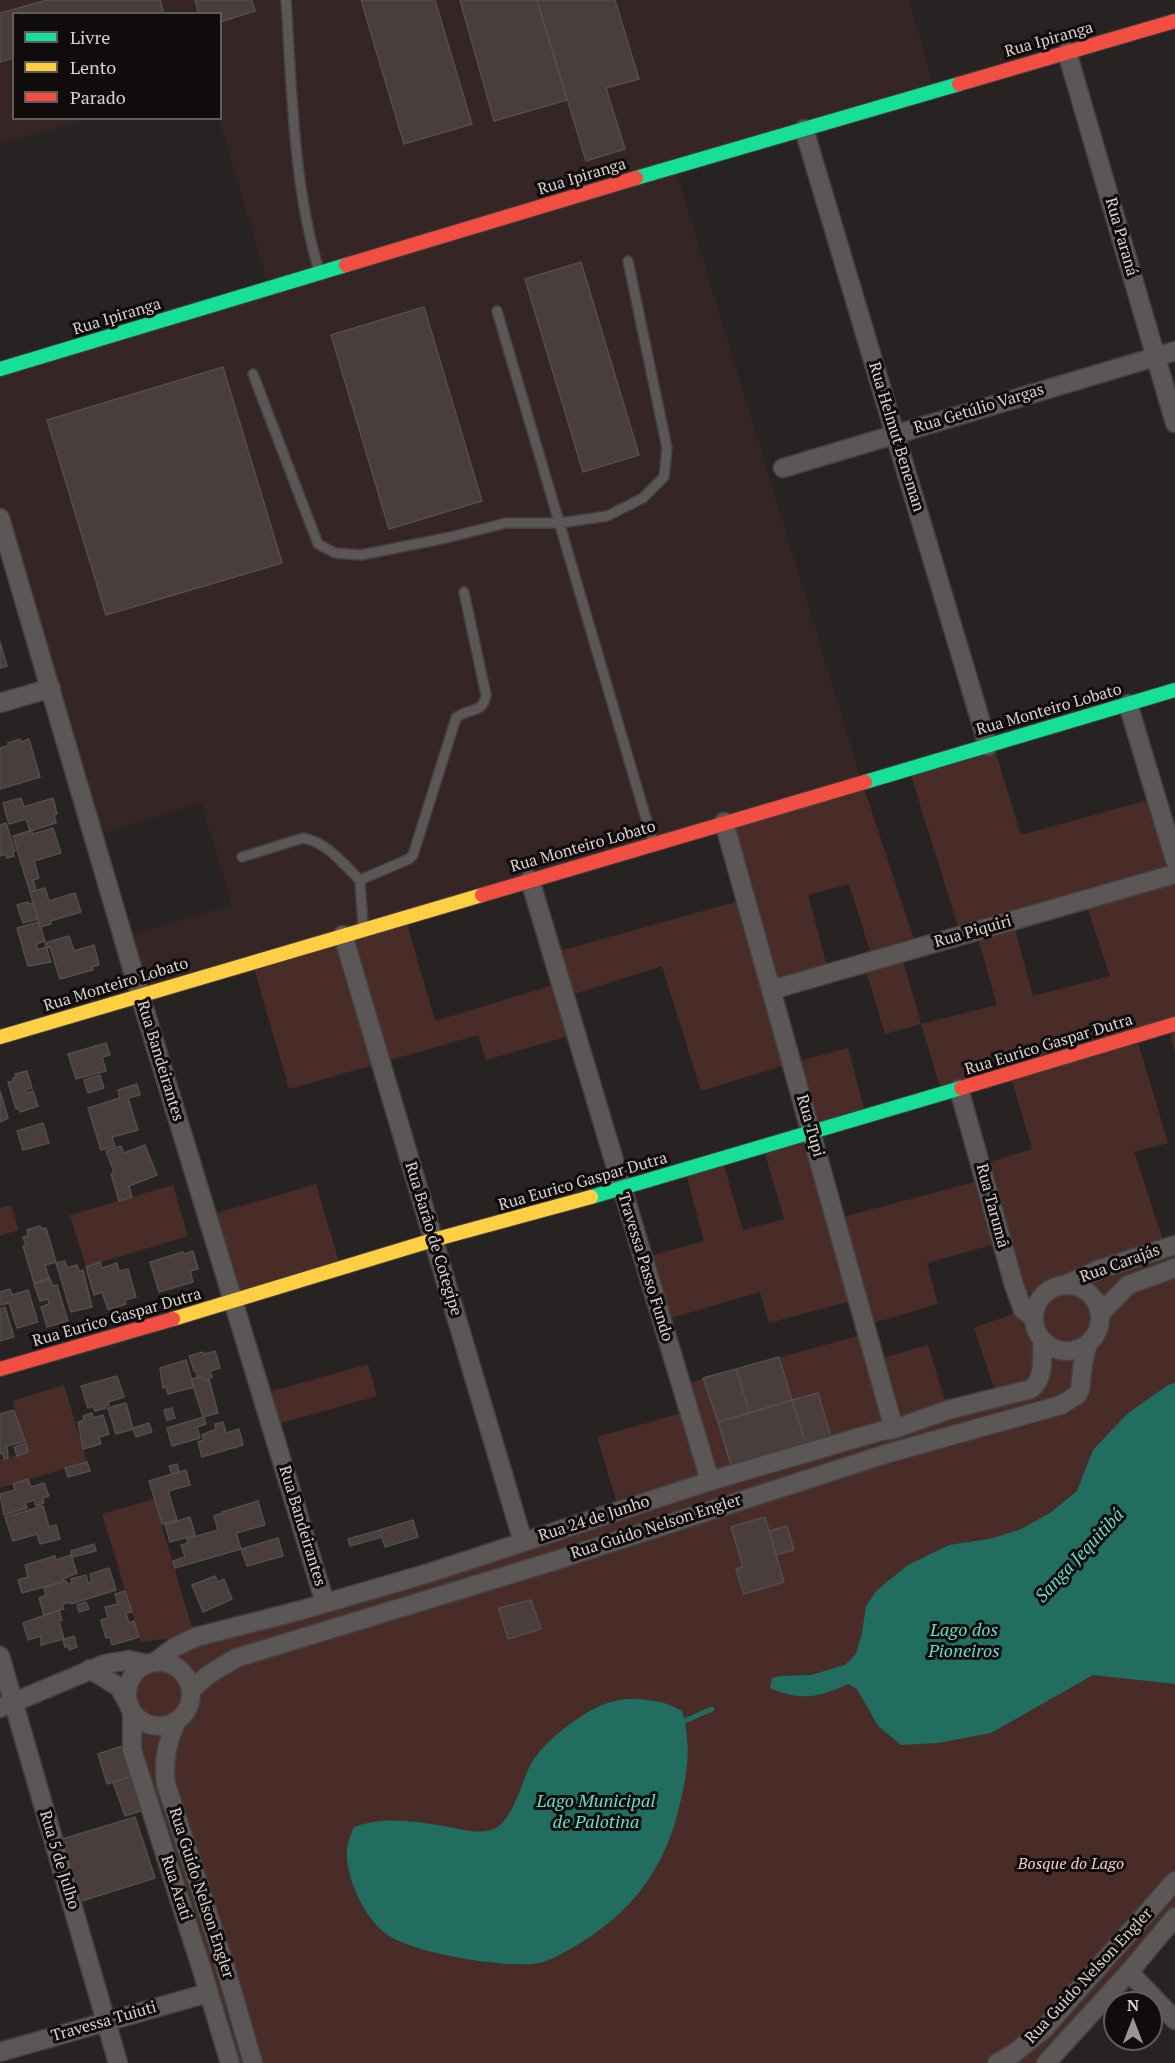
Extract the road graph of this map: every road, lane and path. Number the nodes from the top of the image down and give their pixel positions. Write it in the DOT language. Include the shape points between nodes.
graph roads {
  1 [pos="286,0"];
  2 [pos="1175,21"];
  3 [pos="1068,52"];
  4 [pos="804,129"];
  5 [pos="628,261"];
  6 [pos="320,273"];
  7 [pos="497,311"];
  8 [pos="1175,351"];
  9 [pos="1156,356"];
  10 [pos="0,369"];
  11 [pos="253,374"];
  12 [pos="1175,423"];
  13 [pos="895,435"];
  14 [pos="783,468"];
  15 [pos="0,518"];
  16 [pos="560,523"];
  17 [pos="464,592"];
  18 [pos="51,688"];
  19 [pos="1175,690"];
  20 [pos="0,704"];
  21 [pos="1128,704"];
  22 [pos="988,746"];
  23 [pos="724,822"];
  24 [pos="654,844"];
  25 [pos="242,857"];
  26 [pos="1175,860"];
  27 [pos="1175,874"];
  28 [pos="360,880"];
  29 [pos="530,880"];
  30 [pos="363,929"];
  31 [pos="343,935"];
  32 [pos="771,990"];
  33 [pos="140,994"];
  34 [pos="1175,1024"];
  35 [pos="0,1037"];
  36 [pos="959,1089"];
  37 [pos="812,1132"];
  38 [pos="621,1189"];
  39 [pos="433,1240"];
  40 [pos="1175,1245"];
  41 [pos="1175,1268"];
  42 [pos="1014,1285"];
  43 [pos="1065,1285"];
  44 [pos="1047,1291"];
  45 [pos="233,1301"];
  46 [pos="1100,1314"];
  47 [pos="1034,1317"];
  48 [pos="1042,1341"];
  49 [pos="1088,1343"];
  50 [pos="0,1369"];
  51 [pos="894,1429"];
  52 [pos="710,1480"];
  53 [pos="523,1542"];
  54 [pos="326,1603"];
  55 [pos="0,1656"];
  56 [pos="151,1663"];
  57 [pos="90,1669"];
  58 [pos="192,1690"];
  59 [pos="7,1705"];
  60 [pos="130,1708"];
  61 [pos="176,1722"];
  62 [pos="1175,1881"];
  63 [pos="1175,1917"];
  64 [pos="1129,1972"];
  65 [pos="208,1993"];
  66 [pos="1175,2020"];
  67 [pos="106,2021"];
  68 [pos="0,2052"];
  69 [pos="118,2063"];
  70 [pos="230,2063"];
  71 [pos="253,2063"];
  72 [pos="997,2063"];
  73 [pos="1046,2063"];
  1 -- 6 [label="lane" via="298,169"];
  2 -- 3 [label="street, Rua Ipiranga"];
  3 -- 4 [label="street, Rua Ipiranga"];
  3 -- 9 [label="street, Rua Paraná"];
  4 -- 6 [label="street, Rua Ipiranga"];
  4 -- 13 [label="street, Rua Helmut Beneman"];
  5 -- 16 [label="lane" via="667,448 664,477 643,498 607,516"];
  6 -- 10 [label="street, Rua Ipiranga"];
  7 -- 16 [label="lane"];
  8 -- 9 [label="street, Rua Getúlio Vargas"];
  9 -- 12 [label="street, Rua Paraná"];
  9 -- 13 [label="street, Rua Getúlio Vargas"];
  11 -- 16 [label="lane" via="318,544 335,553 361,555 506,523"];
  13 -- 14 [label="street, Rua Getúlio Vargas"];
  13 -- 22 [label="street, Rua Helmut Beneman"];
  15 -- 18 [label="street, Rua Bandeirantes"];
  16 -- 24 [label="lane"];
  17 -- 28 [label="lane" via="485,703 456,718 413,855"];
  18 -- 20 [label="street"];
  18 -- 33 [label="street, Rua Bandeirantes"];
  19 -- 21 [label="street, Rua Monteiro Lobato"];
  21 -- 22 [label="street, Rua Monteiro Lobato"];
  21 -- 26 [label="street"];
  22 -- 23 [label="street, Rua Monteiro Lobato"];
  23 -- 24 [label="street, Rua Monteiro Lobato"];
  23 -- 32 [label="street, Rua Tupi"];
  24 -- 29 [label="street, Rua Monteiro Lobato"];
  25 -- 28 [label="lane" via="303,838 314,840"];
  27 -- 32 [label="street, Rua Piquiri"];
  28 -- 30 [label="lane"];
  29 -- 30 [label="street, Rua Monteiro Lobato"];
  29 -- 38 [label="street, Travessa Passo Fundo"];
  30 -- 31 [label="street, Rua Monteiro Lobato"];
  31 -- 33 [label="street, Rua Monteiro Lobato"];
  31 -- 39 [label="street, Rua Barão de Cotegipe"];
  32 -- 37 [label="street, Rua Tupi"];
  33 -- 35 [label="street, Rua Monteiro Lobato"];
  33 -- 45 [label="street, Rua Bandeirantes"];
  34 -- 36 [label="street, Rua Eurico Gaspar Dutra"];
  36 -- 37 [label="street, Rua Eurico Gaspar Dutra"];
  36 -- 42 [label="street, Rua Tarumã"];
  37 -- 38 [label="street, Rua Eurico Gaspar Dutra"];
  37 -- 51 [label="street, Rua Tupi"];
  38 -- 39 [label="street, Rua Eurico Gaspar Dutra"];
  38 -- 52 [label="street, Travessa Passo Fundo"];
  39 -- 45 [label="street, Rua Eurico Gaspar Dutra"];
  39 -- 53 [label="street, Rua Barão de Cotegipe"];
  40 -- 43 [label="street, Rua Carajás" via="1100,1269"];
  41 -- 46 [label="street" via="1128,1285"];
  42 -- 44 [label="street" via="1028,1293"];
  42 -- 47 [label="street, Rua Tarumã" via="1023,1310"];
  43 -- 44 [label="street"];
  43 -- 46 [label="street" via="1092,1296"];
  44 -- 47 [label="street" via="1036,1306"];
  45 -- 50 [label="street, Rua Eurico Gaspar Dutra"];
  45 -- 54 [label="street, Rua Bandeirantes"];
  46 -- 49 [label="street" via="1095,1335"];
  47 -- 48 [label="street"];
  48 -- 49 [label="street" via="1065,1351"];
  48 -- 51 [label="street, Rua 24 de Junho" via="1040,1377 1031,1389 948,1410"];
  49 -- 58 [label="street, Rua Guido Nelson Engler" via="1080,1390 1061,1405 889,1453 236,1658 208,1674"];
  51 -- 52 [label="street, Rua 24 de Junho"];
  52 -- 53 [label="street, Rua 24 de Junho"];
  53 -- 54 [label="street, Rua 24 de Junho"];
  54 -- 56 [label="street, Rua 24 de Junho" via="196,1637"];
  55 -- 59 [label="street, Rua 5 de Julho"];
  56 -- 57 [label="street" via="129,1660"];
  56 -- 58 [label="street" via="172,1664 190,1682"];
  56 -- 60 [label="street" via="139,1669 128,1684"];
  57 -- 59 [label="street"];
  57 -- 60 [label="street" via="119,1687"];
  58 -- 61 [label="street" via="188,1709"];
  59 -- 67 [label="street, Rua 5 de Julho"];
  60 -- 61 [label="street" via="147,1724 167,1726"];
  60 -- 65 [label="street, Rua Arati" via="132,1750"];
  61 -- 71 [label="street, Rua Guido Nelson Engler" via="165,1758 166,1784"];
  62 -- 72 [label="street, Rua Guido Nelson Engler" via="1043,2030"];
  63 -- 64 [label="street"];
  64 -- 66 [label="street"];
  64 -- 73 [label="street"];
  65 -- 67 [label="street, Travessa Tuiuti"];
  65 -- 70 [label="street, Rua Arati"];
  67 -- 68 [label="street, Travessa Tuiuti"];
  67 -- 69 [label="street, Rua 5 de Julho"];
}
